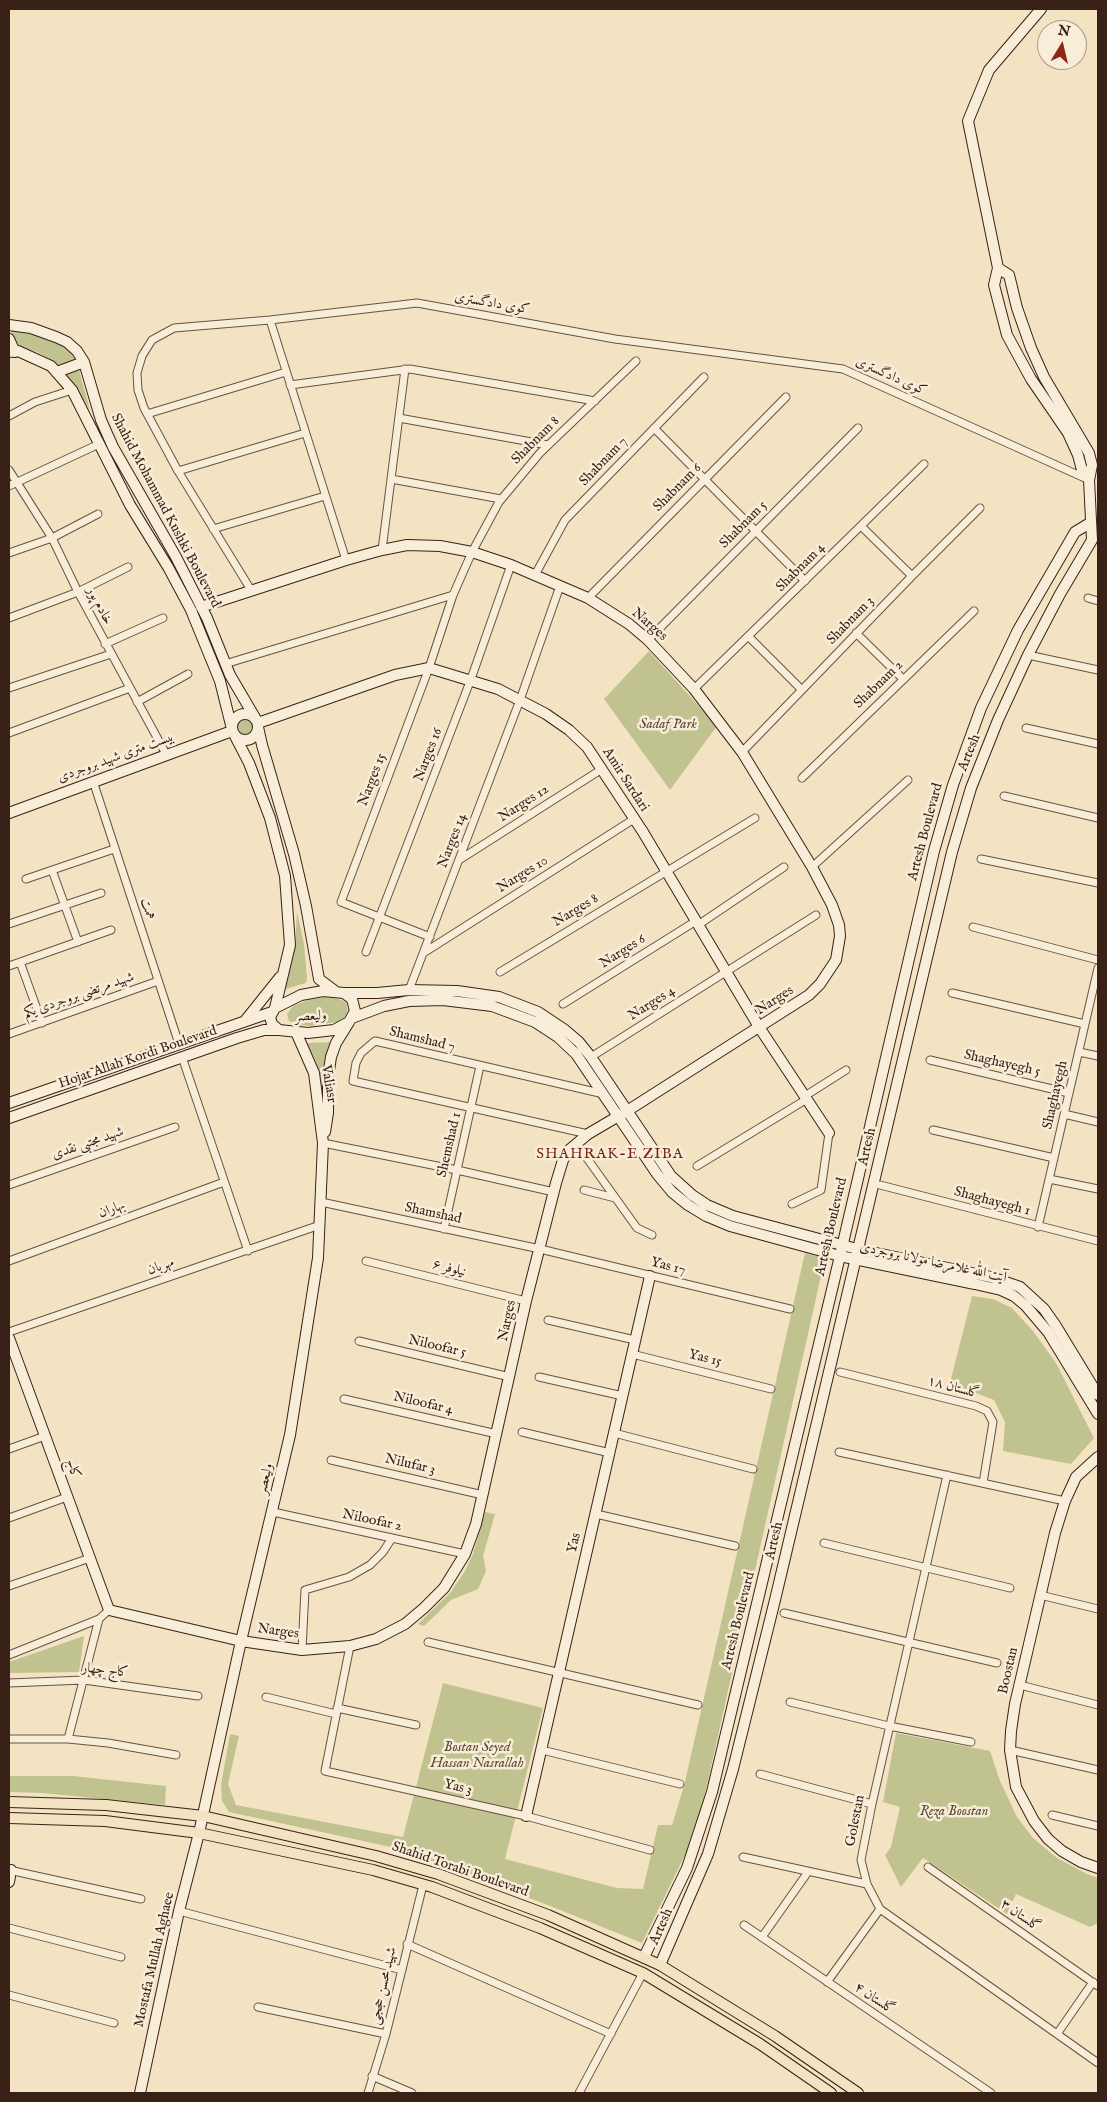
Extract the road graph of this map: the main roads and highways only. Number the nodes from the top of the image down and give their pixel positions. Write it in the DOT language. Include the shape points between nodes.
graph roads {
  1 [pos="9,1802"];
  2 [pos="9,1818"];
  3 [pos="644,1957"];
  4 [pos="660,1965"];
  5 [pos="643,1973"];
  6 [pos="831,2093"];
  7 [pos="858,2093"];
  1 -- 3 [label="main road, Shahid Torabi Boulevard" via="106,1805 203,1816 376,1856 438,1874 548,1915"];
  2 -- 5 [label="main road, Shahid Torabi Boulevard" via="105,1821 200,1833 373,1870 423,1884 532,1924"];
  3 -- 4 [label="main road, Shahid Torabi Boulevard"];
  3 -- 5 [label="main road"];
  4 -- 5 [label="main road"];
  4 -- 7 [label="main road, Shahid Torabi Boulevard" via="775,2036"];
  5 -- 6 [label="main road, Shahid Torabi Boulevard" via="760,2044"];
}
